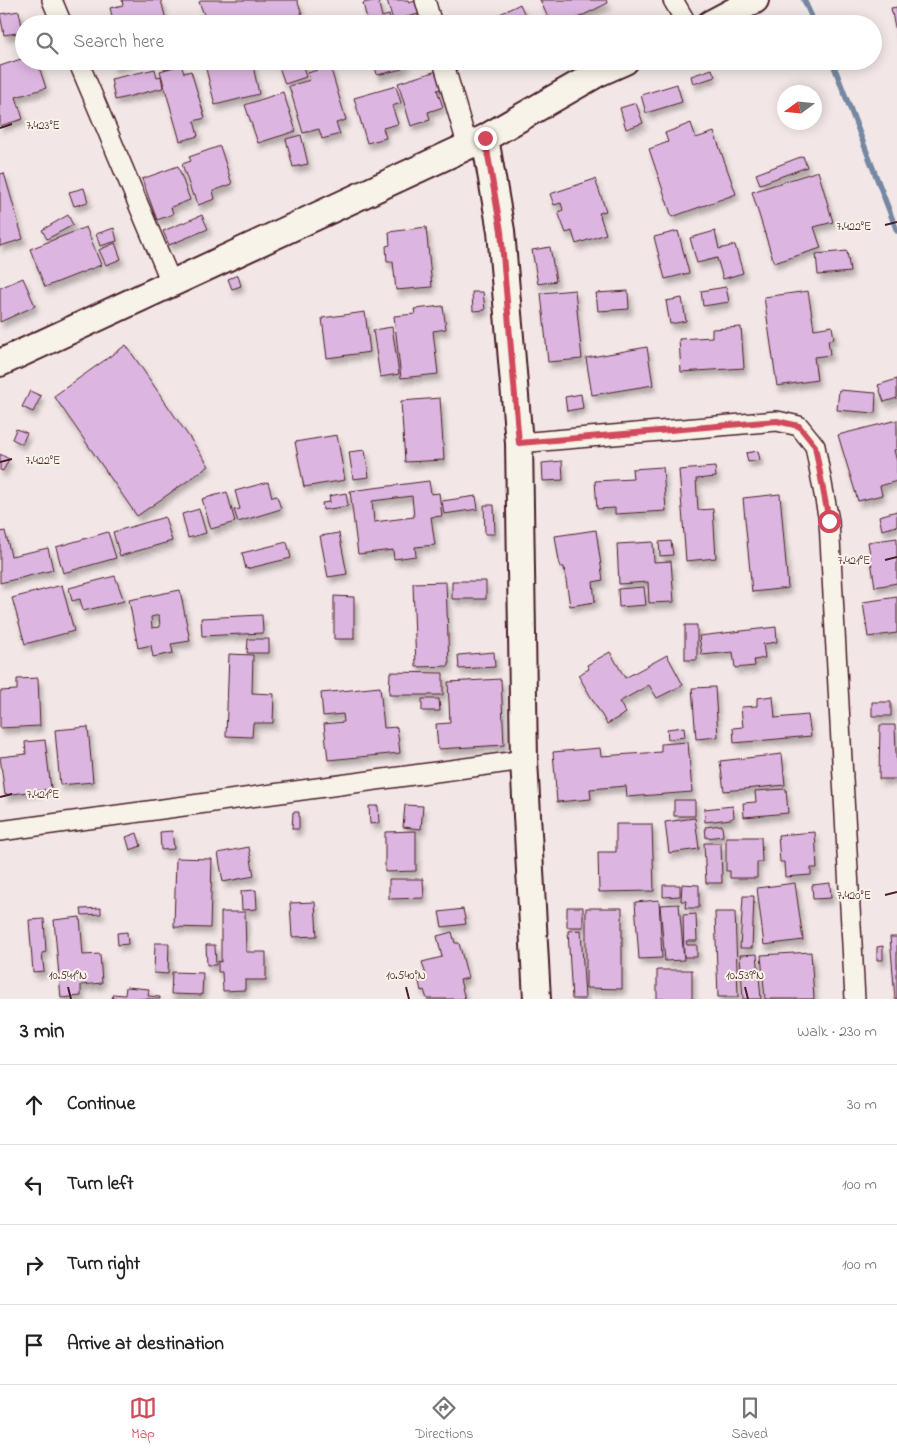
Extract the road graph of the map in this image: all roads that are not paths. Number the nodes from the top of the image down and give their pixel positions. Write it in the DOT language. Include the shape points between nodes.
graph roads {
  1 [pos="52,0"];
  2 [pos="426,0"];
  3 [pos="673,0"];
  4 [pos="755,0"];
  5 [pos="58,15"];
  6 [pos="430,15"];
  7 [pos="682,15"];
  8 [pos="727,15"];
  9 [pos="82,70"];
  10 [pos="447,70"];
  11 [pos="605,70"];
  12 [pos="476,141"];
  13 [pos="171,282"];
  14 [pos="0,363"];
  15 [pos="519,443"];
  16 [pos="524,760"];
  17 [pos="0,831"];
  18 [pos="537,999"];
  19 [pos="854,999"];
  1 -- 5 [label="street"];
  2 -- 6 [label="street"];
  3 -- 7 [label="street"];
  4 -- 8 [label="street"];
  9 -- 13 [label="street"];
  10 -- 12 [label="street"];
  11 -- 12 [label="street"];
  12 -- 13 [label="street"];
  12 -- 15 [label="street" via="501,231"];
  13 -- 14 [label="street"];
  15 -- 16 [label="street"];
  15 -- 19 [label="street" via="777,421 799,426 815,446 829,521"];
  16 -- 17 [label="street"];
  16 -- 18 [label="street"];
}
